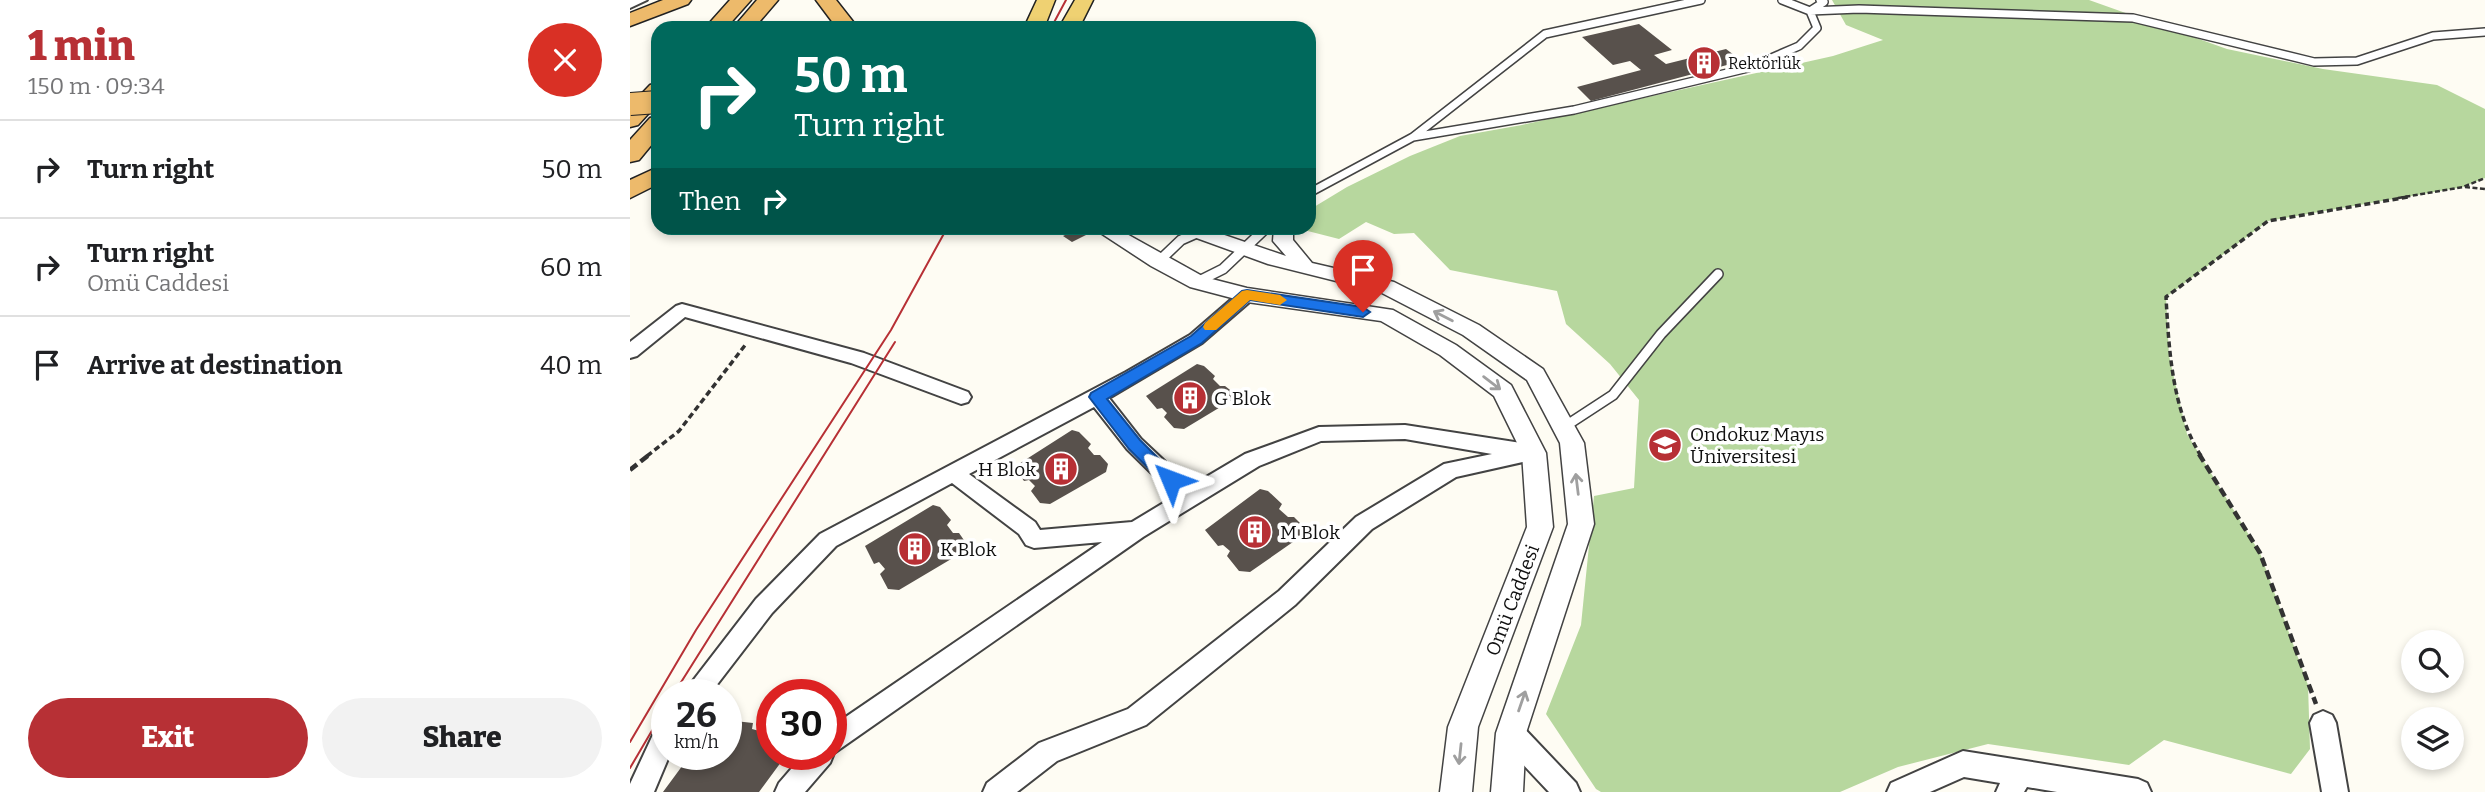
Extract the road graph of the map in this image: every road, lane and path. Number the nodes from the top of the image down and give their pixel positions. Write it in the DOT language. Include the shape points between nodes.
graph roads {
  1 [pos="641,0"];
  2 [pos="681,0"];
  3 [pos="741,0"];
  4 [pos="768,0"];
  5 [pos="826,0"];
  6 [pos="1046,0"];
  7 [pos="1084,0"];
  8 [pos="1702,0"];
  9 [pos="1782,0"];
  10 [pos="1820,0"];
  11 [pos="631,2"];
  12 [pos="1810,11"];
  13 [pos="630,20"];
  14 [pos="722,21"];
  15 [pos="749,21"];
  16 [pos="842,21"];
  17 [pos="1037,21"];
  18 [pos="1073,21"];
  19 [pos="651,32"];
  20 [pos="2485,32"];
  21 [pos="630,34"];
  22 [pos="651,90"];
  23 [pos="630,91"];
  24 [pos="651,98"];
  25 [pos="651,102"];
  26 [pos="630,104"];
  27 [pos="630,120"];
  28 [pos="651,131"];
  29 [pos="1413,137"];
  30 [pos="630,155"];
  31 [pos="651,178"];
  32 [pos="2485,178"];
  33 [pos="2463,187"];
  34 [pos="1316,189"];
  35 [pos="2485,189"];
  36 [pos="630,190"];
  37 [pos="1114,235"];
  38 [pos="1188,235"];
  39 [pos="1211,235"];
  40 [pos="1259,235"];
  41 [pos="1283,235"];
  42 [pos="1245,249"];
  43 [pos="1158,262"];
  44 [pos="1307,269"];
  45 [pos="1718,274"];
  46 [pos="1197,282"];
  47 [pos="1247,295"];
  48 [pos="758,329"];
  49 [pos="630,352"];
  50 [pos="961,397"];
  51 [pos="1097,397"];
  52 [pos="1563,427"];
  53 [pos="1534,453"];
  54 [pos="630,470"];
  55 [pos="954,474"];
  56 [pos="1190,498"];
  57 [pos="1135,531"];
  58 [pos="707,679"];
  59 [pos="2323,723"];
  60 [pos="847,731"];
  61 [pos="1511,733"];
  62 [pos="651,768"];
  63 [pos="807,770"];
  64 [pos="2015,782"];
  65 [pos="640,792"];
  66 [pos="788,792"];
  67 [pos="996,792"];
  68 [pos="1456,792"];
  69 [pos="1507,792"];
  70 [pos="1567,792"];
  71 [pos="1900,792"];
  72 [pos="2138,792"];
  73 [pos="2335,792"];
  1 -- 11 [label="street"];
  2 -- 13 [label="highway"];
  3 -- 14 [label="highway"];
  4 -- 15 [label="highway"];
  5 -- 16 [label="highway"];
  6 -- 17 [label="main road"];
  7 -- 18 [label="main road"];
  8 -- 29 [label="lane" via="1545,34"];
  9 -- 12 [label="lane"];
  10 -- 12 [label="lane" via="1824,2"];
  12 -- 20 [label="lane" via="2133,18 2314,62 2357,61 2433,36"];
  12 -- 29 [label="lane" via="1817,28 1800,46 1748,68 1574,110"];
  19 -- 21 [label="highway"];
  22 -- 23 [label="highway"];
  24 -- 27 [label="highway"];
  25 -- 26 [label="highway, bridge"];
  28 -- 30 [label="highway"];
  29 -- 34 [label="lane"];
  31 -- 36 [label="highway"];
  32 -- 33 [label="path"];
  33 -- 35 [label="path"];
  33 -- 59 [label="path" via="2268,221 2166,297 2169,356 2187,434 2260,553"];
  37 -- 43 [label="street, Omü Caddesi"];
  38 -- 43 [label="lane"];
  39 -- 42 [label="street, Omü Caddesi"];
  40 -- 42 [label="lane"];
  41 -- 44 [label="street" via="1283,241"];
  42 -- 44 [label="street, Omü Caddesi"];
  42 -- 46 [label="lane" via="1223,269"];
  43 -- 46 [label="street, Omü Caddesi"];
  52 -- 44 [label="street, Omü Caddesi, one-way" via="1535,375 1471,330 1387,287"];
  45 -- 52 [label="lane" via="1661,334 1613,395"];
  46 -- 47 [label="street, Omü Caddesi"];
  47 -- 51 [label="street" via="1196,339"];
  47 -- 53 [label="street, Omü Caddesi, one-way" via="1386,315 1448,350 1503,391"];
  48 -- 49 [label="street" via="681,310"];
  48 -- 50 [label="street" via="857,358"];
  48 -- 54 [label="path" via="679,431"];
  51 -- 55 [label="street"];
  51 -- 56 [label="street" via="1135,444"];
  61 -- 52 [label="street, Omü Caddesi, one-way" via="1581,524 1572,443"];
  53 -- 56 [label="street" via="1405,432 1319,434 1252,460"];
  53 -- 67 [label="street" via="1451,470 1364,523 1287,598 1137,717 1048,752"];
  53 -- 68 [label="street, Omü Caddesi, one-way" via="1540,527 1463,727"];
  55 -- 57 [label="street" via="1027,528 1034,539"];
  55 -- 58 [label="street" via="828,540 764,606"];
  56 -- 57 [label="street"];
  57 -- 60 [label="street"];
  59 -- 73 [label="street"];
  61 -- 69 [label="street, Omü Caddesi"];
  61 -- 70 [label="street"];
  62 -- 65 [label="street"];
  63 -- 66 [label="street"];
  64 -- 71 [label="street" via="1963,764"];
  64 -- 72 [label="street"];
}
